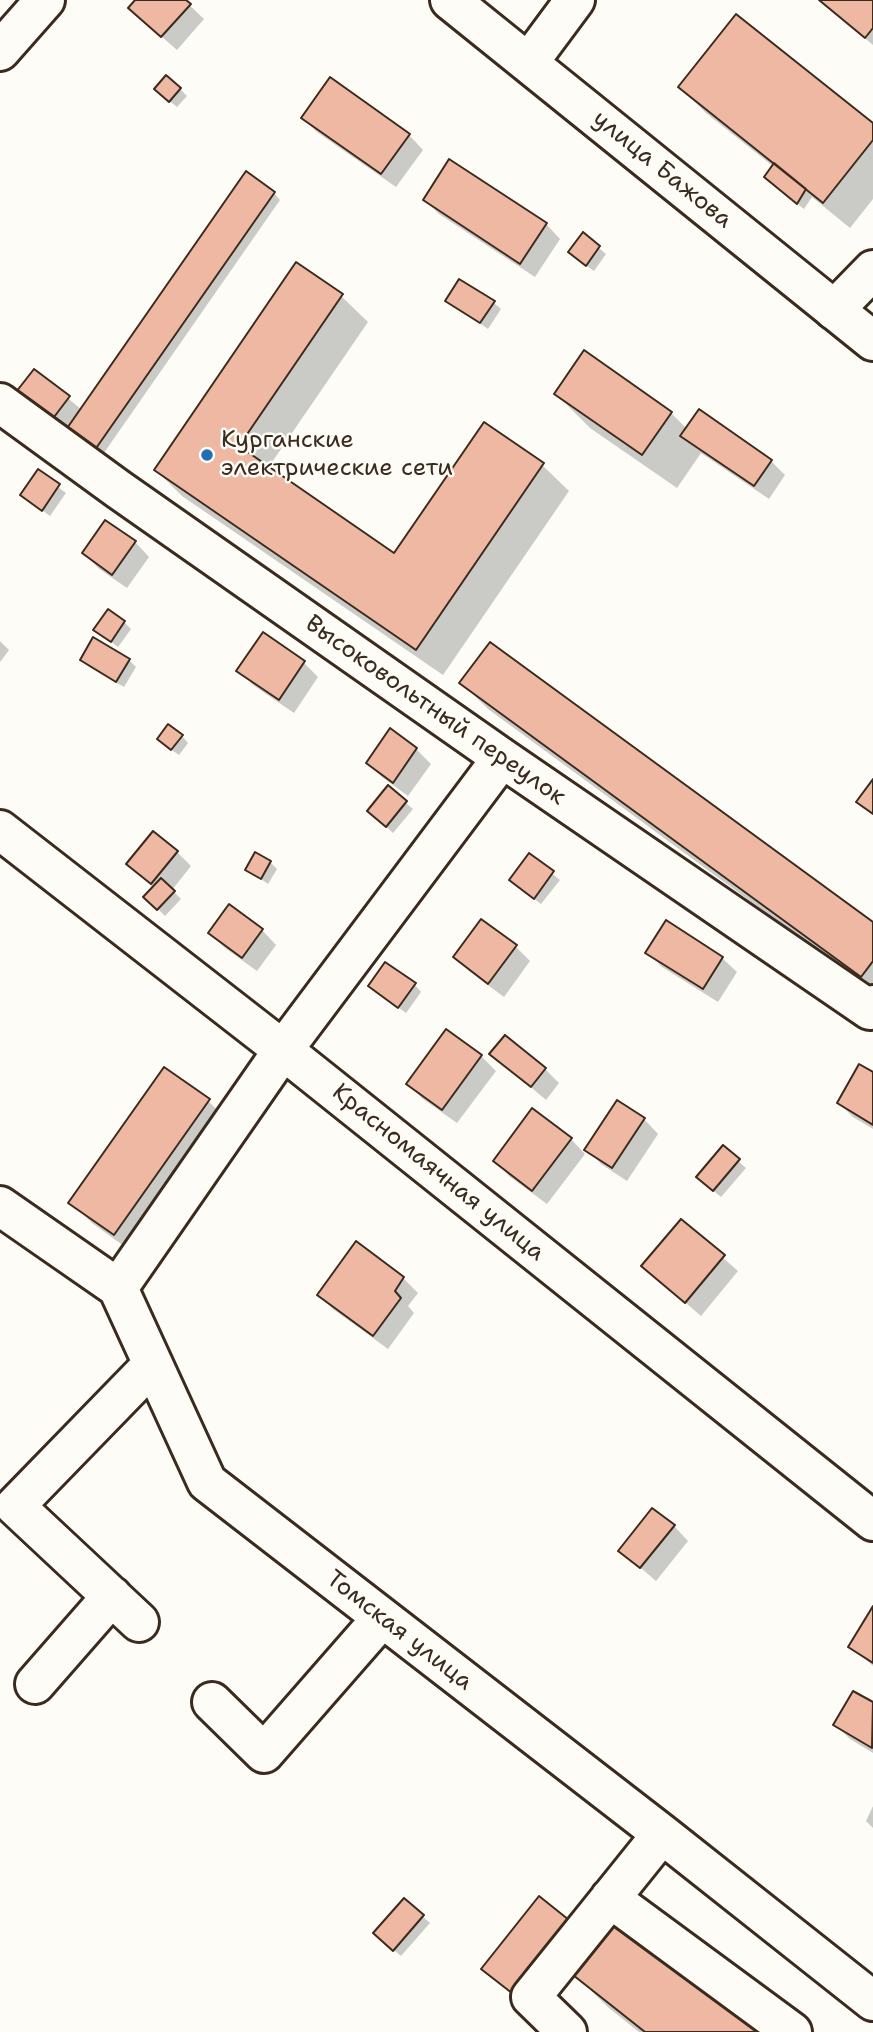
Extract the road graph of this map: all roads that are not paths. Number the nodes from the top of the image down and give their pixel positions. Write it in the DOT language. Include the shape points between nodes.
graph roads {
  1 [pos="45,0"];
  2 [pos="450,0"];
  3 [pos="575,0"];
  4 [pos="0,51"];
  5 [pos="529,62"];
  6 [pos="873,270"];
  7 [pos="834,310"];
  8 [pos="873,341"];
  9 [pos="0,403"];
  10 [pos="502,758"];
  11 [pos="0,830"];
  12 [pos="873,1005"];
  13 [pos="283,1050"];
  14 [pos="0,1206"];
  15 [pos="118,1288"];
  16 [pos="153,1364"];
  17 [pos="873,1521"];
  18 [pos="382,1618"];
  19 [pos="35,1684"];
  20 [pos="212,1702"];
  21 [pos="662,1834"];
  22 [pos="610,1898"];
  23 [pos="873,2001"];
  24 [pos="566,2032"];
  25 [pos="792,2032"];
  1 -- 4 [label="street"];
  2 -- 5 [label="street, улица Бажова"];
  3 -- 5 [label="street"];
  5 -- 7 [label="street, улица Бажова"];
  6 -- 7 [label="street"];
  7 -- 8 [label="street, улица Бажова"];
  9 -- 10 [label="street, Высоковольтный переулок"];
  10 -- 12 [label="street, Высоковольтный переулок" via="870,1010"];
  10 -- 13 [label="street"];
  11 -- 13 [label="street, Красномаячная улица"];
  13 -- 15 [label="street"];
  13 -- 17 [label="street, Красномаячная улица"];
  14 -- 15 [label="street"];
  15 -- 16 [label="street, Томская улица"];
  16 -- 18 [label="street, Томская улица" via="207,1482"];
  16 -- 19 [label="street" via="15,1506 125,1609"];
  18 -- 20 [label="street" via="264,1753"];
  18 -- 21 [label="street, Томская улица"];
  21 -- 22 [label="street"];
  21 -- 23 [label="street, Томская улица"];
  22 -- 24 [label="street" via="531,1997"];
  22 -- 25 [label="street"];
}
